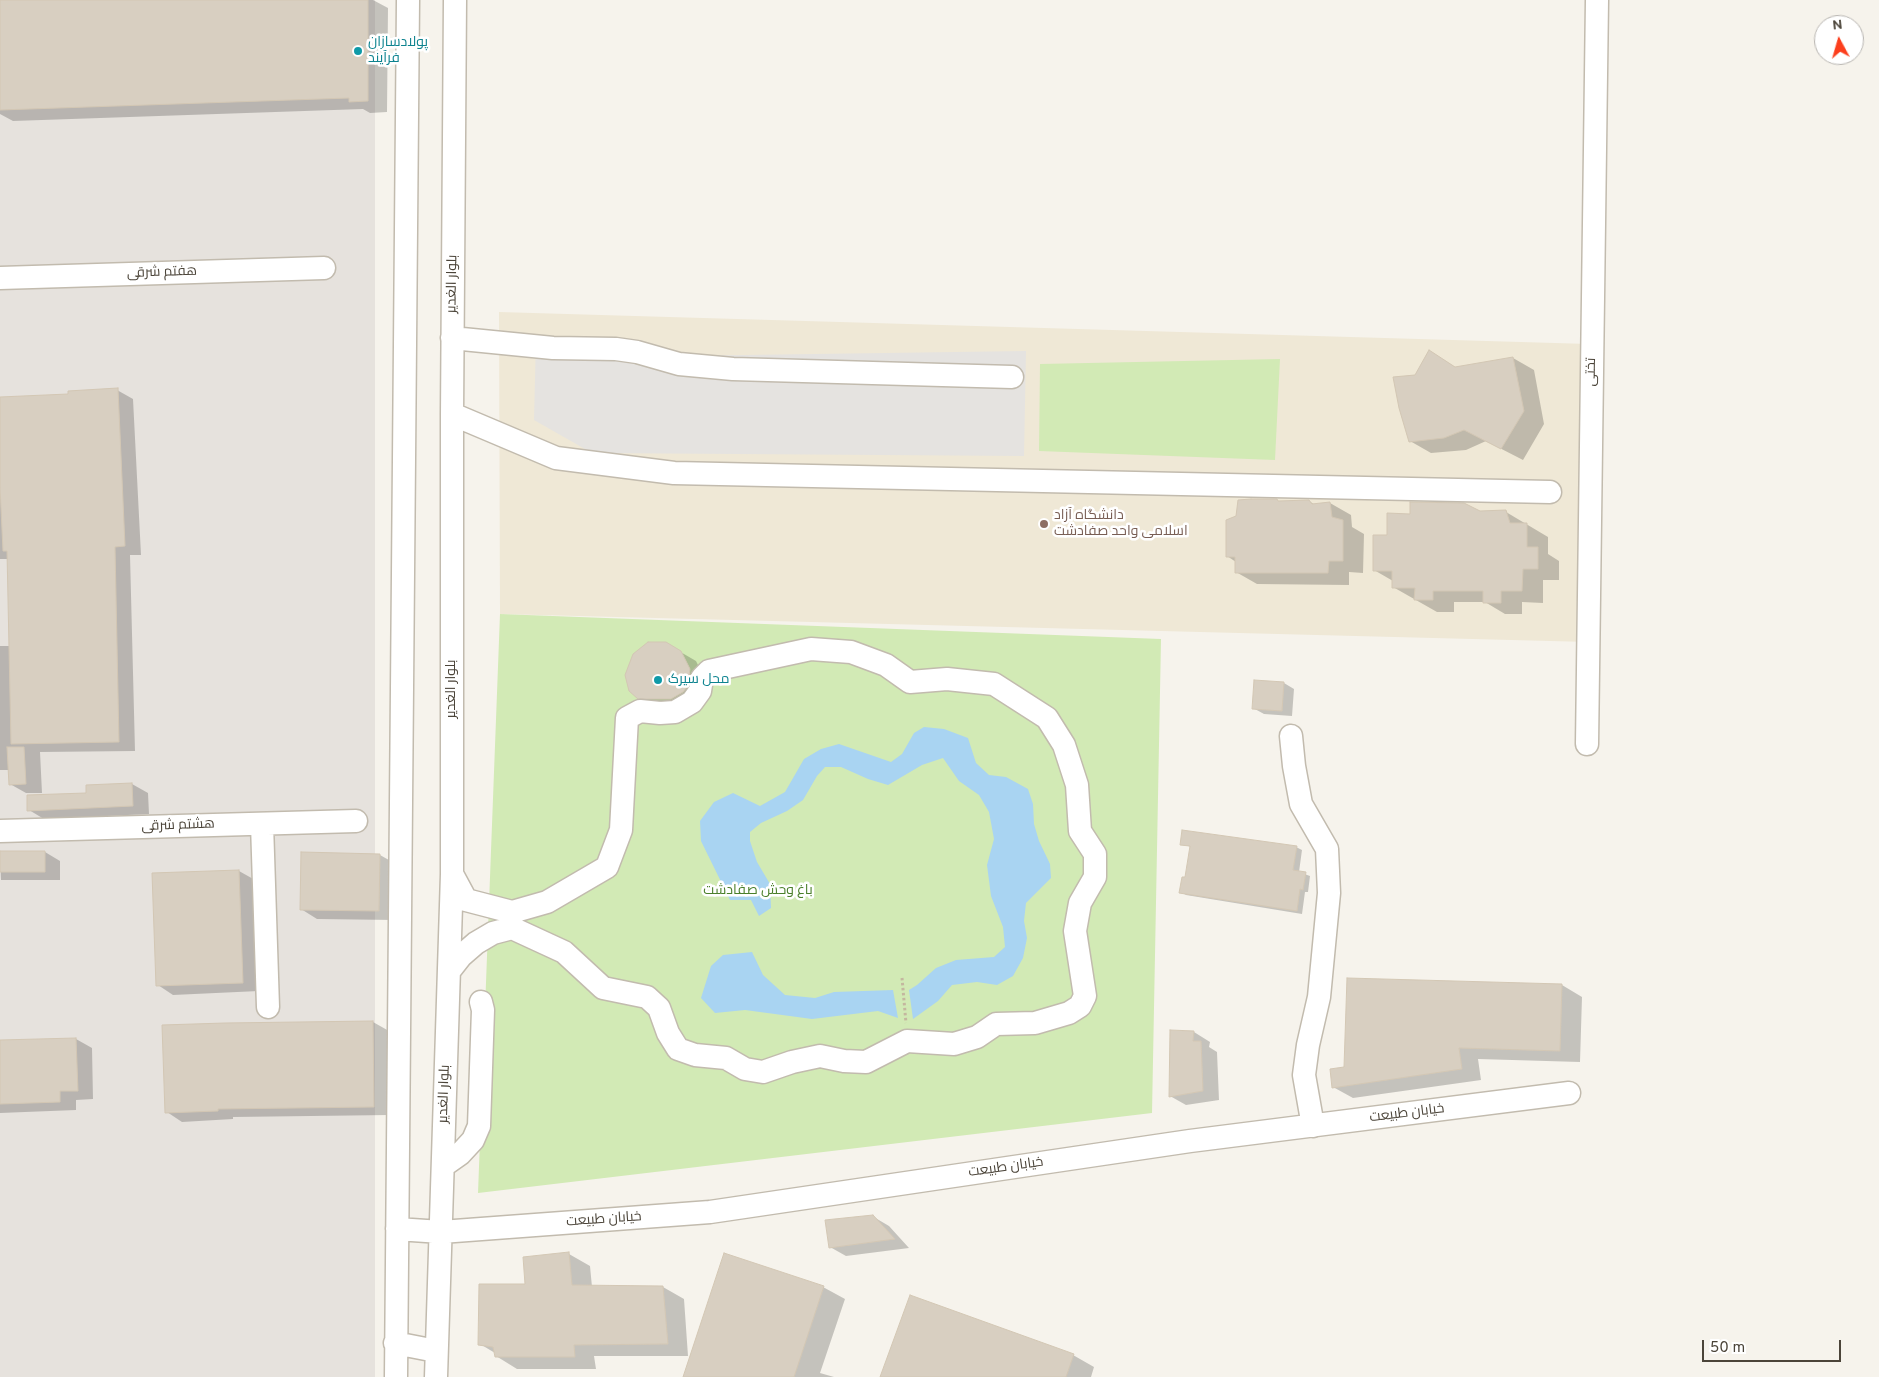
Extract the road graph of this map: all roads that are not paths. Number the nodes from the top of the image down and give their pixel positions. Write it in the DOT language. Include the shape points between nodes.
graph roads {
  1 [pos="408,0"];
  2 [pos="455,0"];
  3 [pos="1597,0"];
  4 [pos="324,268"];
  5 [pos="0,278"];
  6 [pos="452,338"];
  7 [pos="1012,377"];
  8 [pos="452,414"];
  9 [pos="1550,492"];
  10 [pos="1291,736"];
  11 [pos="1587,744"];
  12 [pos="356,821"];
  13 [pos="262,824"];
  14 [pos="0,832"];
  15 [pos="452,874"];
  16 [pos="450,970"];
  17 [pos="481,1002"];
  18 [pos="268,1007"];
  19 [pos="1569,1093"];
  20 [pos="1313,1126"];
  21 [pos="443,1166"];
  22 [pos="397,1229"];
  23 [pos="441,1232"];
  24 [pos="395,1343"];
  25 [pos="436,1351"];
  26 [pos="396,1377"];
  27 [pos="436,1377"];
  1 -- 22 [label="street"];
  2 -- 6 [label="street, بلوار الغدیر"];
  3 -- 11 [label="street, تختی"];
  4 -- 5 [label="street, هفتم شرقی"];
  6 -- 7 [label="street" via="553,348 616,349 679,364 733,369"];
  6 -- 8 [label="street, بلوار الغدیر"];
  8 -- 9 [label="street" via="556,458 674,473"];
  8 -- 15 [label="street, بلوار الغدیر"];
  10 -- 20 [label="street" via="1301,804 1327,849 1329,892 1319,997 1304,1075"];
  12 -- 13 [label="street, هشتم شرقی"];
  13 -- 14 [label="street, هشتم شرقی"];
  13 -- 18 [label="street"];
  15 -- 16 [label="street, بلوار الغدیر"];
  15 -- 16 [label="street" via="466,900 512,912 547,902 606,867 622,830 627,718 640,711 667,713 684,707 700,691 702,678 709,671 811,649 851,652 886,665 910,682 947,679 994,684 1047,718 1064,745 1077,785 1080,831 1095,854 1095,877 1080,903 1075,931 1085,996 1080,1006 1069,1013 1035,1023 996,1024 977,1037 954,1044 907,1041 866,1062 820,1056 763,1072 745,1068 726,1058 695,1055 678,1049 659,1008 647,997 603,988 564,952 512,928 493,933 476,943 460,956"];
  16 -- 21 [label="street, بلوار الغدیر"];
  17 -- 21 [label="street" via="479,1126 473,1140"];
  19 -- 20 [label="street, خیابان طبیعت"];
  20 -- 23 [label="street, خیابان طبیعت" via="1190,1141 710,1212"];
  21 -- 23 [label="street, بلوار الغدیر"];
  22 -- 23 [label="street, خیابان طبیعت"];
  22 -- 24 [label="street"];
  23 -- 25 [label="street, بلوار الغدیر"];
  24 -- 25 [label="street"];
  24 -- 26 [label="street"];
  25 -- 27 [label="street, بلوار الغدیر"];
}
